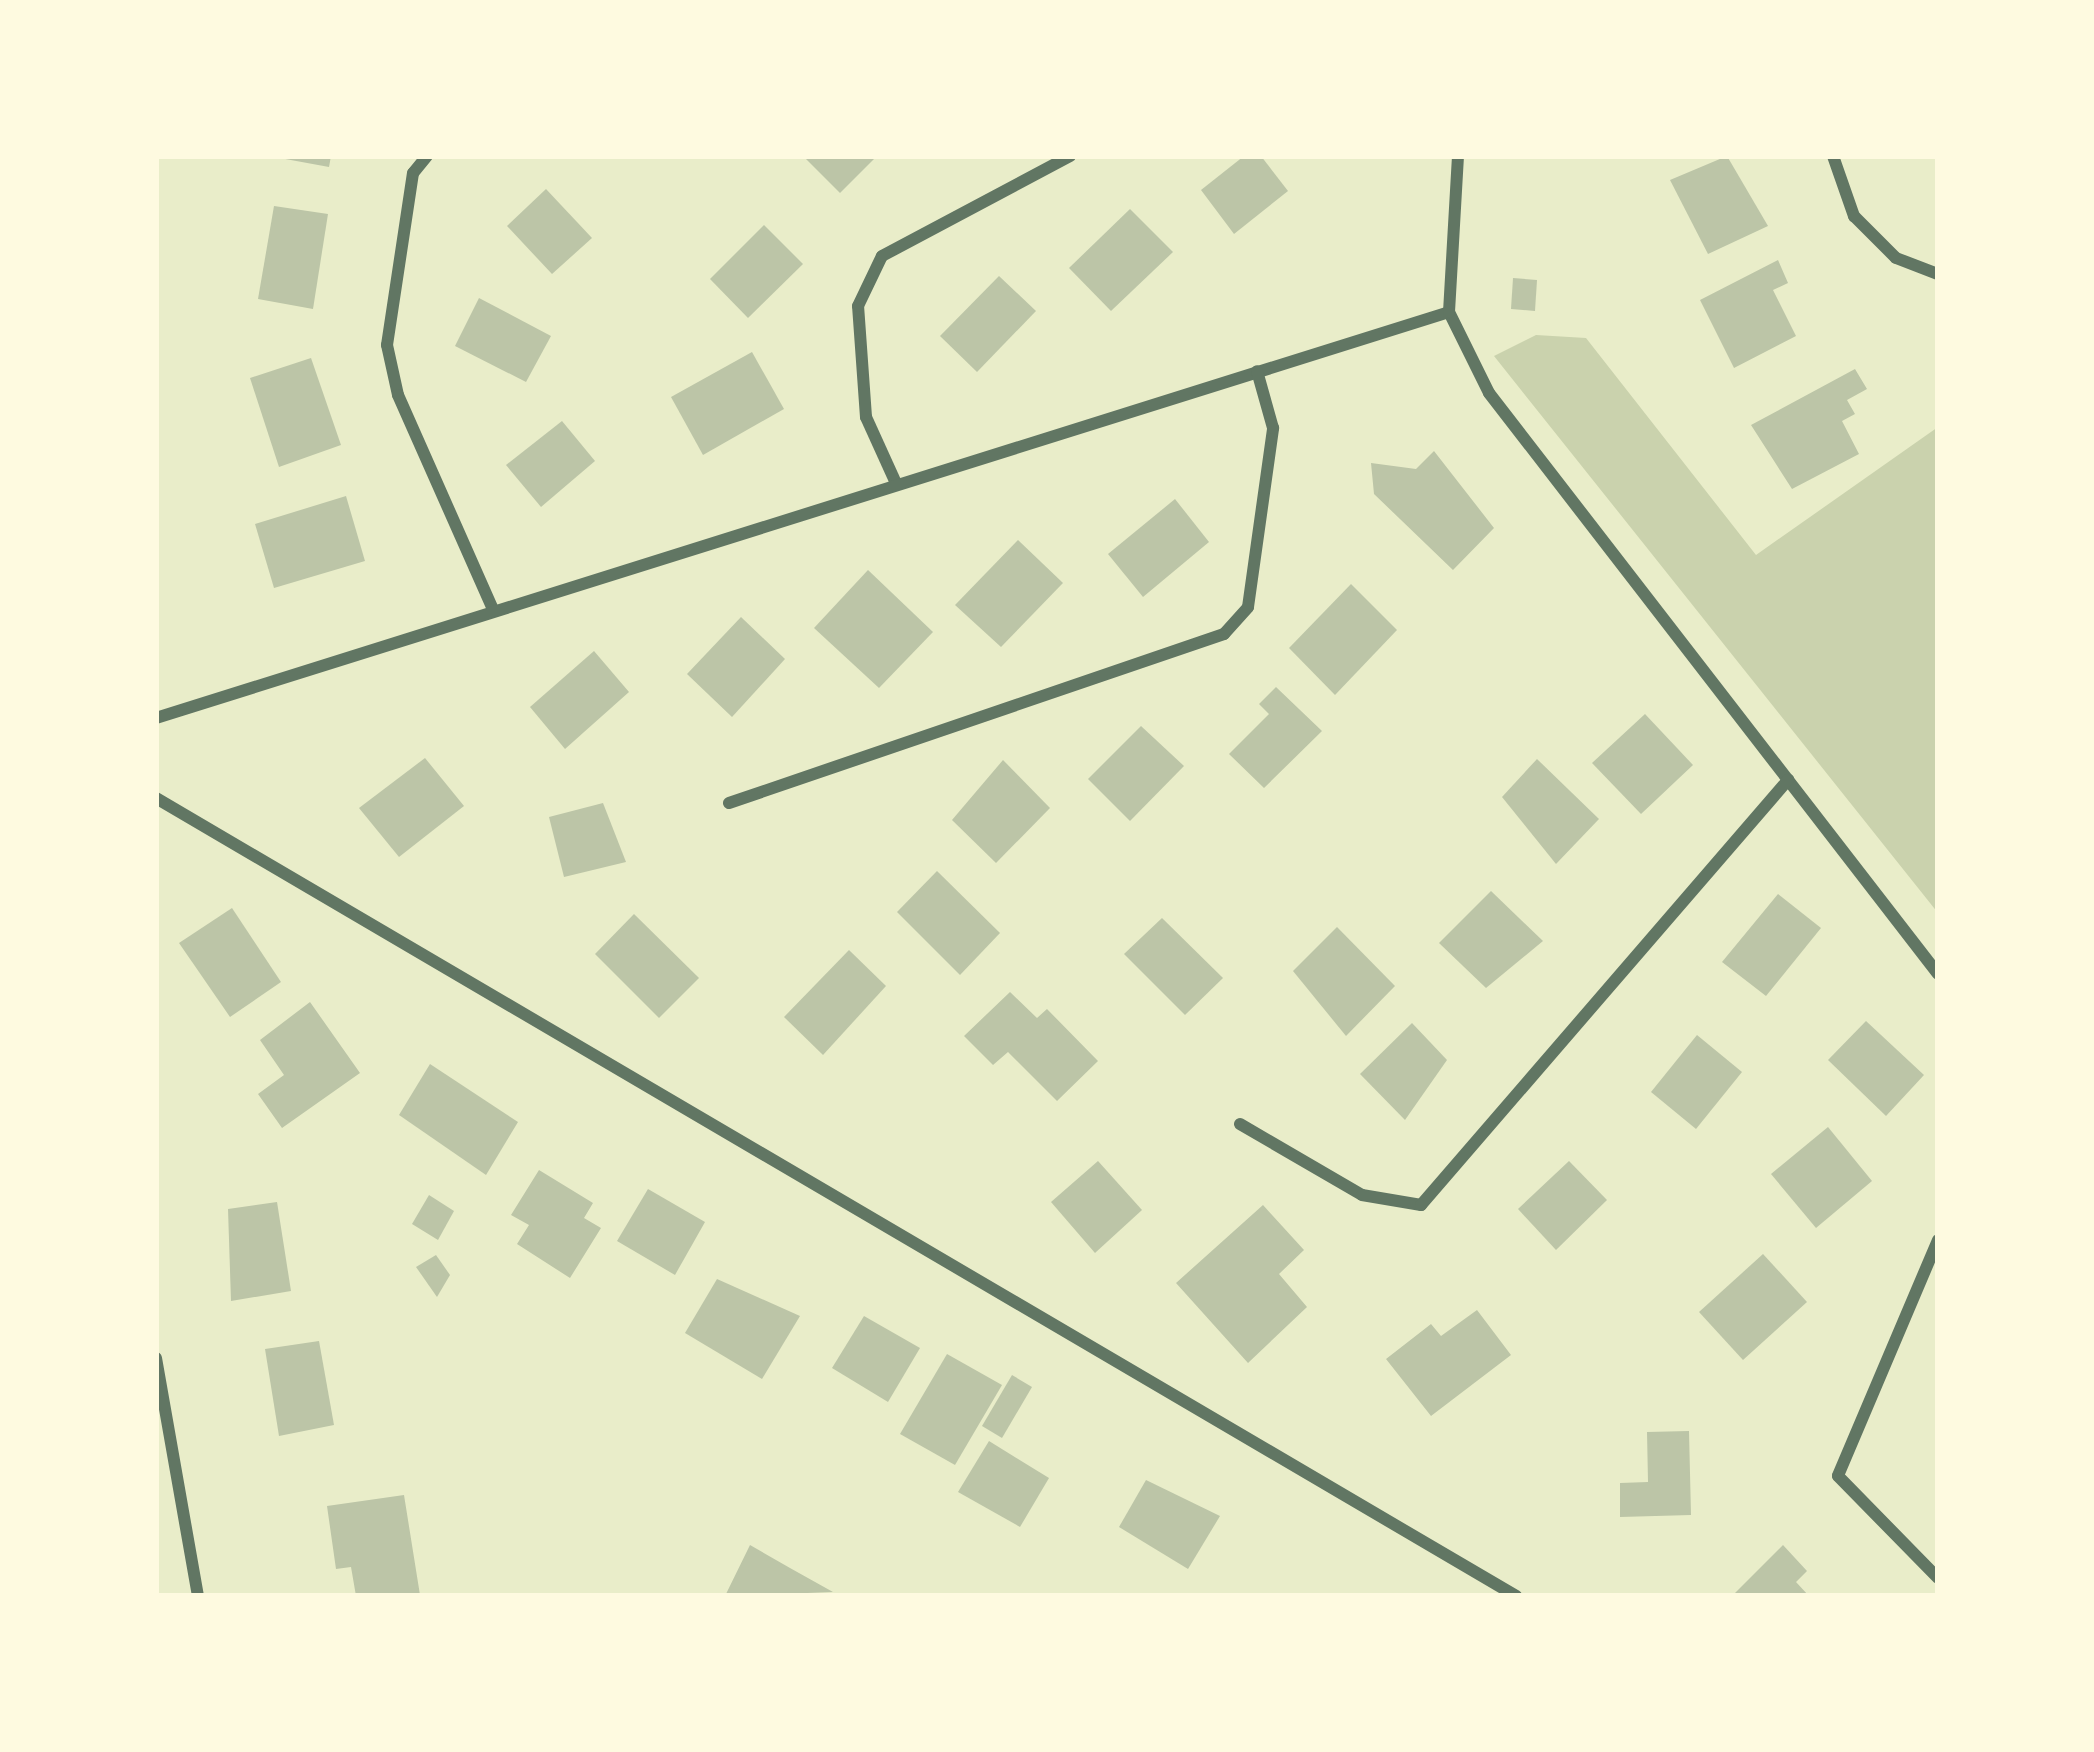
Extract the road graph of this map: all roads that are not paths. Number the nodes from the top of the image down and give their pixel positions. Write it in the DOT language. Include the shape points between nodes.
graph roads {
  1 [pos="427,156"];
  2 [pos="1070,156"];
  3 [pos="1458,156"];
  4 [pos="1833,156"];
  5 [pos="1938,274"];
  6 [pos="1450,312"];
  7 [pos="1257,371"];
  8 [pos="895,481"];
  9 [pos="492,607"];
  10 [pos="156,718"];
  11 [pos="1787,780"];
  12 [pos="156,798"];
  13 [pos="729,803"];
  14 [pos="1938,974"];
  15 [pos="1240,1124"];
  16 [pos="1938,1240"];
  17 [pos="156,1358"];
  18 [pos="1938,1577"];
  19 [pos="197,1596"];
  20 [pos="1516,1596"];
  1 -- 9 [label="street" via="413,173 387,345 398,395"];
  2 -- 8 [label="street" via="882,256 858,306 866,417"];
  3 -- 6 [label="street"];
  4 -- 5 [label="street" via="1854,216 1896,258"];
  6 -- 7 [label="street"];
  6 -- 11 [label="street" via="1489,394"];
  7 -- 8 [label="street"];
  7 -- 13 [label="street" via="1273,428 1248,607 1224,634"];
  8 -- 9 [label="street"];
  9 -- 10 [label="street"];
  11 -- 14 [label="street"];
  11 -- 15 [label="street" via="1421,1205 1362,1195"];
  12 -- 20 [label="street"];
  16 -- 18 [label="street" via="1838,1476"];
  17 -- 19 [label="street"];
}
